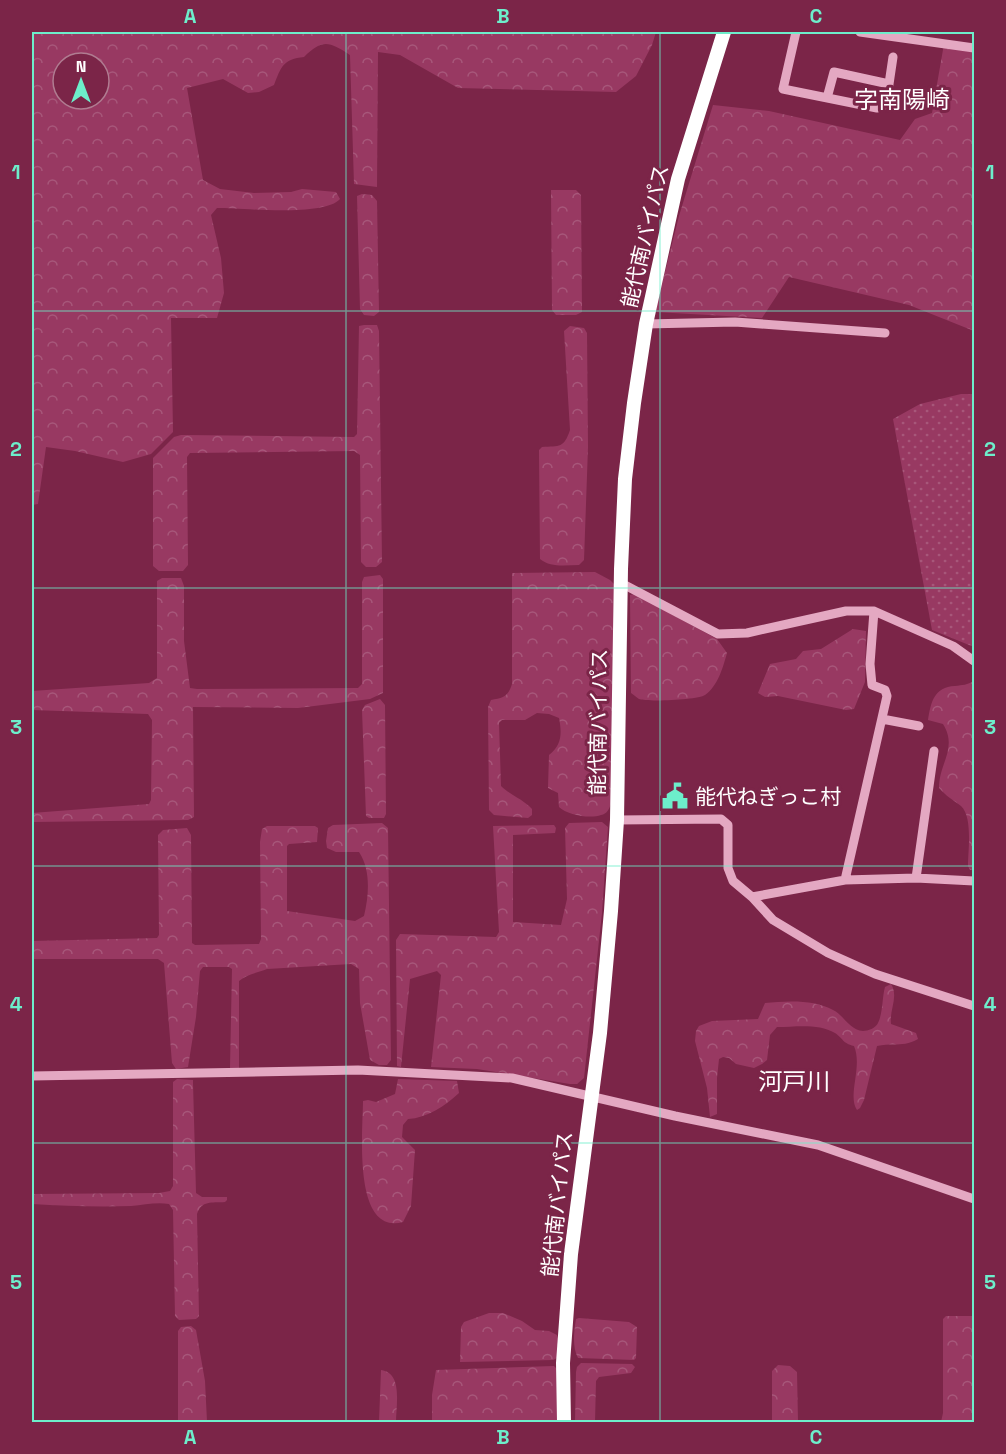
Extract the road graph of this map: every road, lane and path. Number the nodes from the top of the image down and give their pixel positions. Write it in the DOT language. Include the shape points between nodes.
graph roads {
  1 [pos="723,32"];
  2 [pos="796,32"];
  3 [pos="860,32"];
  4 [pos="975,48"];
  5 [pos="893,57"];
  6 [pos="889,84"];
  7 [pos="827,98"];
  8 [pos="646,324"];
  9 [pos="885,333"];
  10 [pos="621,583"];
  11 [pos="874,611"];
  12 [pos="975,661"];
  13 [pos="882,719"];
  14 [pos="919,726"];
  15 [pos="934,751"];
  16 [pos="617,820"];
  17 [pos="916,878"];
  18 [pos="845,880"];
  19 [pos="975,881"];
  20 [pos="752,897"];
  21 [pos="975,1006"];
  22 [pos="32,1076"];
  23 [pos="590,1095"];
  24 [pos="975,1198"];
  25 [pos="564,1422"];
  1 -- 8 [label="highway, 能代南バイパス" via="678,179"];
  2 -- 7 [label="street" via="783,89"];
  3 -- 4 [label="street"];
  5 -- 6 [label="street"];
  6 -- 7 [label="street" via="887,104 877,108"];
  6 -- 7 [label="street" via="834,72"];
  8 -- 9 [label="street" via="735,322"];
  8 -- 10 [label="highway, 能代南バイパス" via="625,479"];
  10 -- 11 [label="street" via="718,634 747,633 846,611"];
  10 -- 16 [label="highway, 能代南バイパス"];
  11 -- 12 [label="street" via="953,646"];
  11 -- 13 [label="street" via="870,664 872,685 885,690 888,696"];
  13 -- 14 [label="street"];
  13 -- 18 [label="street"];
  15 -- 17 [label="street"];
  16 -- 20 [label="street" via="721,819 728,825 728,868 733,881"];
  16 -- 23 [label="highway, 能代南バイパス" via="600,1033"];
  17 -- 18 [label="street"];
  17 -- 19 [label="street"];
  18 -- 20 [label="street"];
  20 -- 21 [label="street" via="773,920 828,953 875,974"];
  22 -- 23 [label="street" via="358,1070 512,1078"];
  23 -- 24 [label="street" via="818,1145"];
  23 -- 25 [label="highway, 能代南バイパス" via="571,1254 563,1363"];
}
